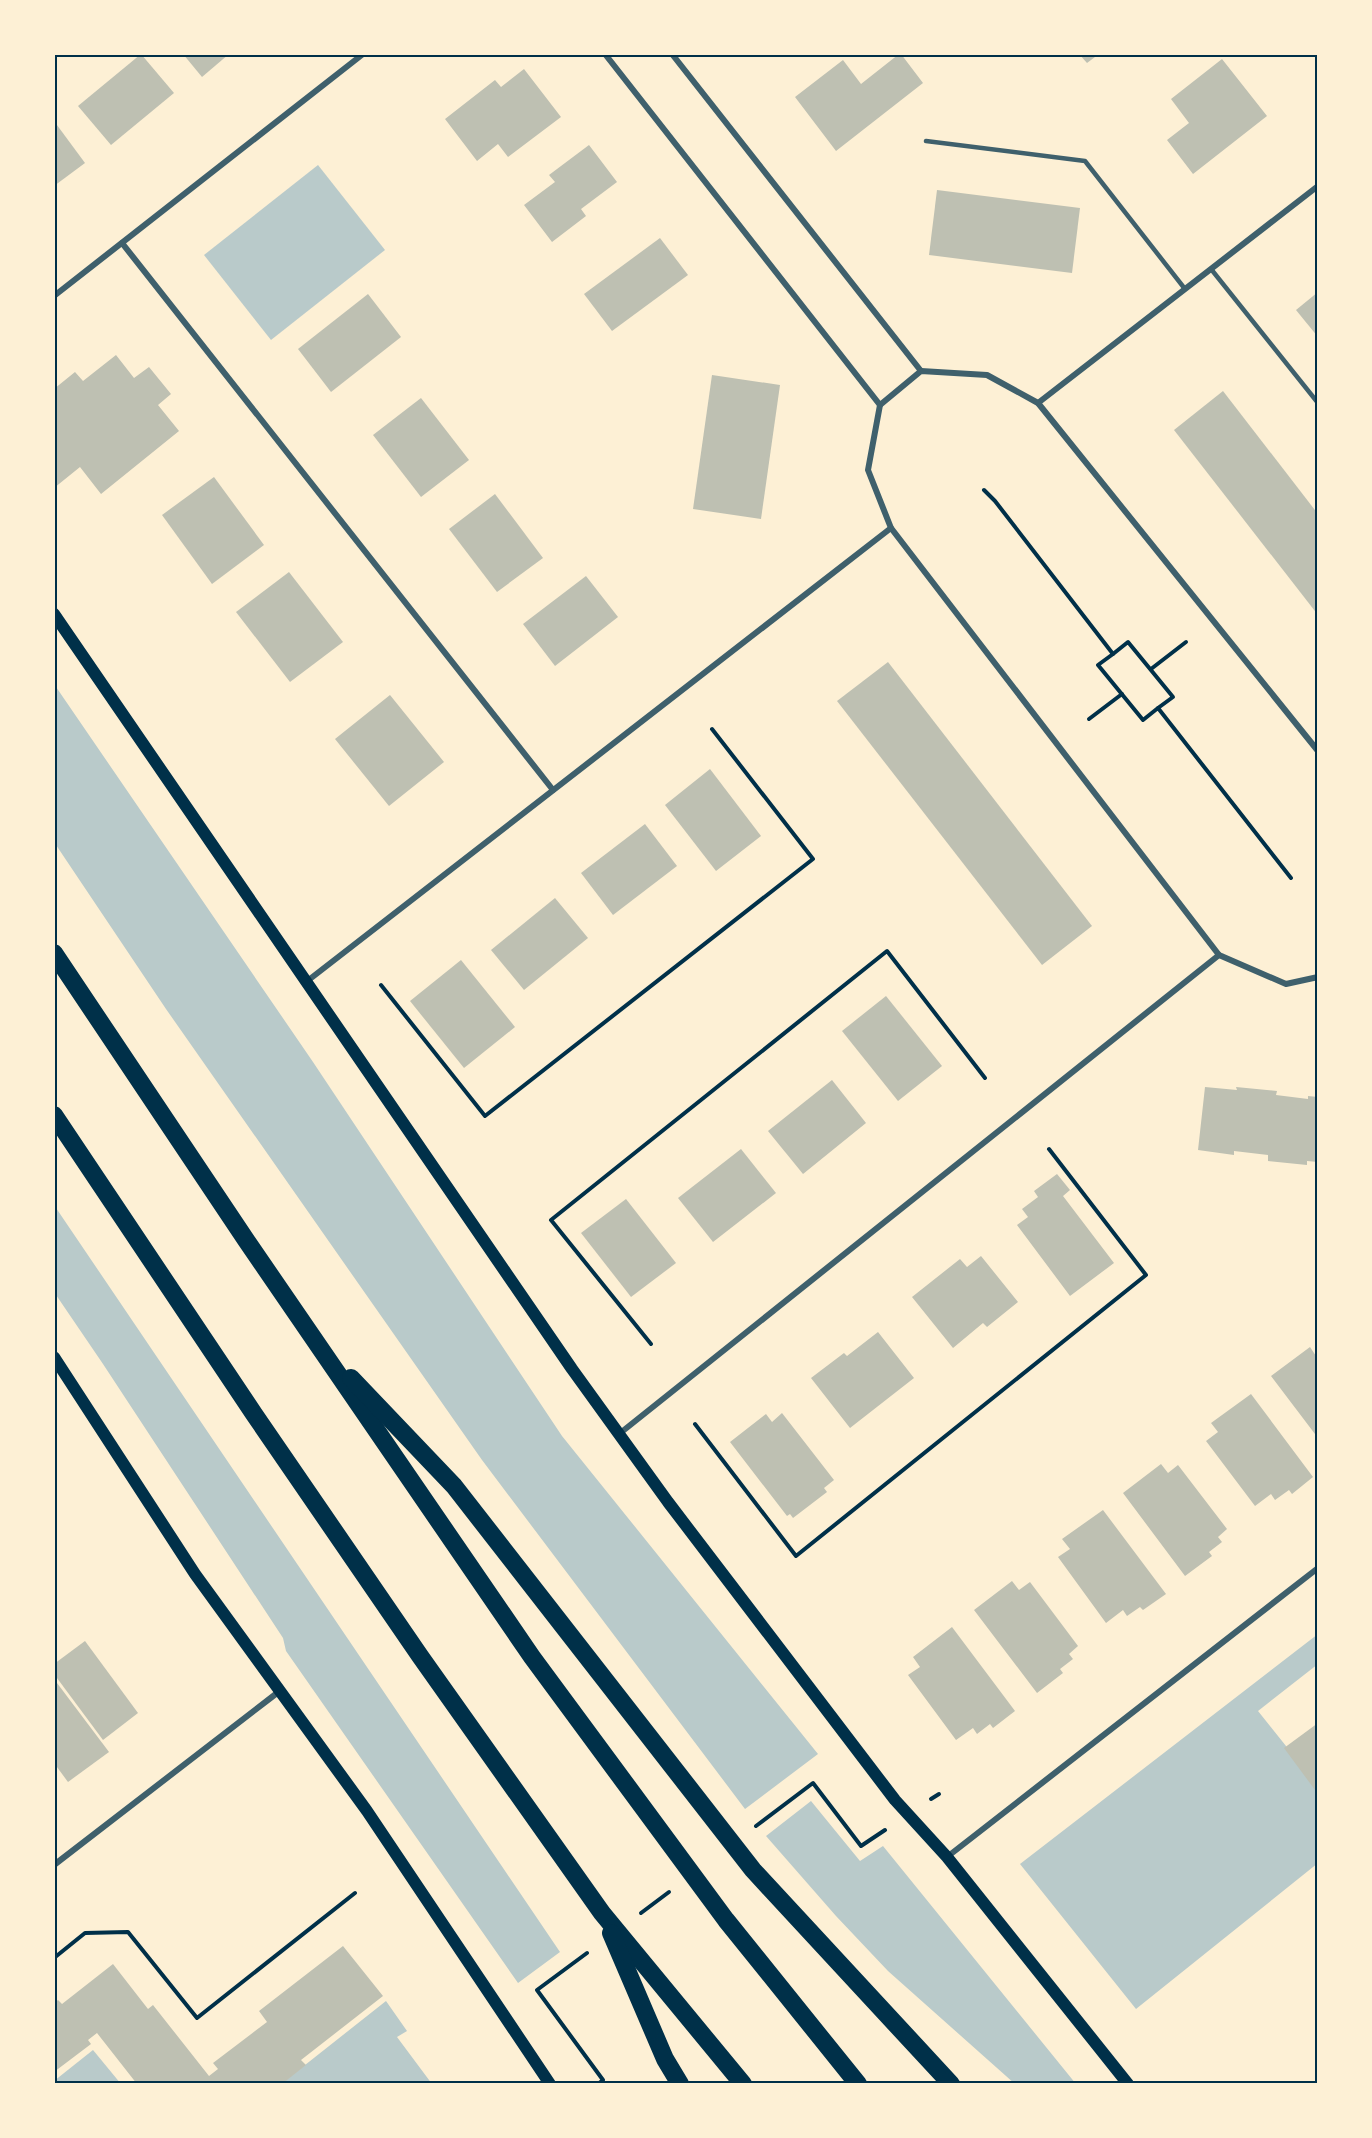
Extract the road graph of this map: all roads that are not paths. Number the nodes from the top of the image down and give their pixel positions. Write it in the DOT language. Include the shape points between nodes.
graph roads {
  1 [pos="363,54"];
  2 [pos="605,54"];
  3 [pos="672,54"];
  4 [pos="353,57"];
  5 [pos="926,141"];
  6 [pos="1318,186"];
  7 [pos="122,243"];
  8 [pos="1211,269"];
  9 [pos="1185,289"];
  10 [pos="54,296"];
  11 [pos="921,371"];
  12 [pos="1038,403"];
  13 [pos="1318,403"];
  14 [pos="880,405"];
  15 [pos="891,528"];
  16 [pos="54,614"];
  17 [pos="1318,751"];
  18 [pos="553,790"];
  19 [pos="54,953"];
  20 [pos="1220,955"];
  21 [pos="1318,977"];
  22 [pos="306,982"];
  23 [pos="54,1115"];
  24 [pos="313,1339"];
  25 [pos="54,1357"];
  26 [pos="619,1434"];
  27 [pos="1318,1568"];
  28 [pos="280,1690"];
  29 [pos="947,1857"];
  30 [pos="54,1865"];
  31 [pos="602,1913"];
  32 [pos="550,2084"];
  33 [pos="680,2084"];
  34 [pos="743,2084"];
  35 [pos="858,2084"];
  36 [pos="951,2084"];
  37 [pos="1128,2084"];
  1 -- 4 [label="street"];
  2 -- 14 [label="street"];
  3 -- 11 [label="street"];
  4 -- 7 [label="street"];
  5 -- 9 [label="lane" via="1085,161"];
  6 -- 8 [label="street"];
  7 -- 10 [label="street"];
  7 -- 18 [label="street"];
  8 -- 9 [label="street"];
  8 -- 13 [label="lane"];
  9 -- 12 [label="street"];
  11 -- 12 [label="street" via="987,375"];
  11 -- 14 [label="street"];
  12 -- 17 [label="street"];
  14 -- 15 [label="street" via="868,470"];
  15 -- 18 [label="street"];
  15 -- 20 [label="street"];
  16 -- 22 [label="main road"];
  18 -- 22 [label="street"];
  19 -- 24 [label="highway"];
  20 -- 21 [label="street" via="1286,984"];
  20 -- 26 [label="street"];
  22 -- 26 [label="main road"];
  23 -- 31 [label="highway" via="260,1424"];
  24 -- 35 [label="highway" via="532,1657 726,1920"];
  24 -- 36 [label="highway" via="454,1486 753,1870"];
  25 -- 28 [label="main road" via="195,1574"];
  26 -- 29 [label="main road" via="895,1800"];
  27 -- 29 [label="street"];
  28 -- 30 [label="street"];
  28 -- 32 [label="main road" via="367,1811"];
  29 -- 37 [label="main road"];
  31 -- 33 [label="highway" via="665,2059"];
  31 -- 34 [label="highway"];
}
